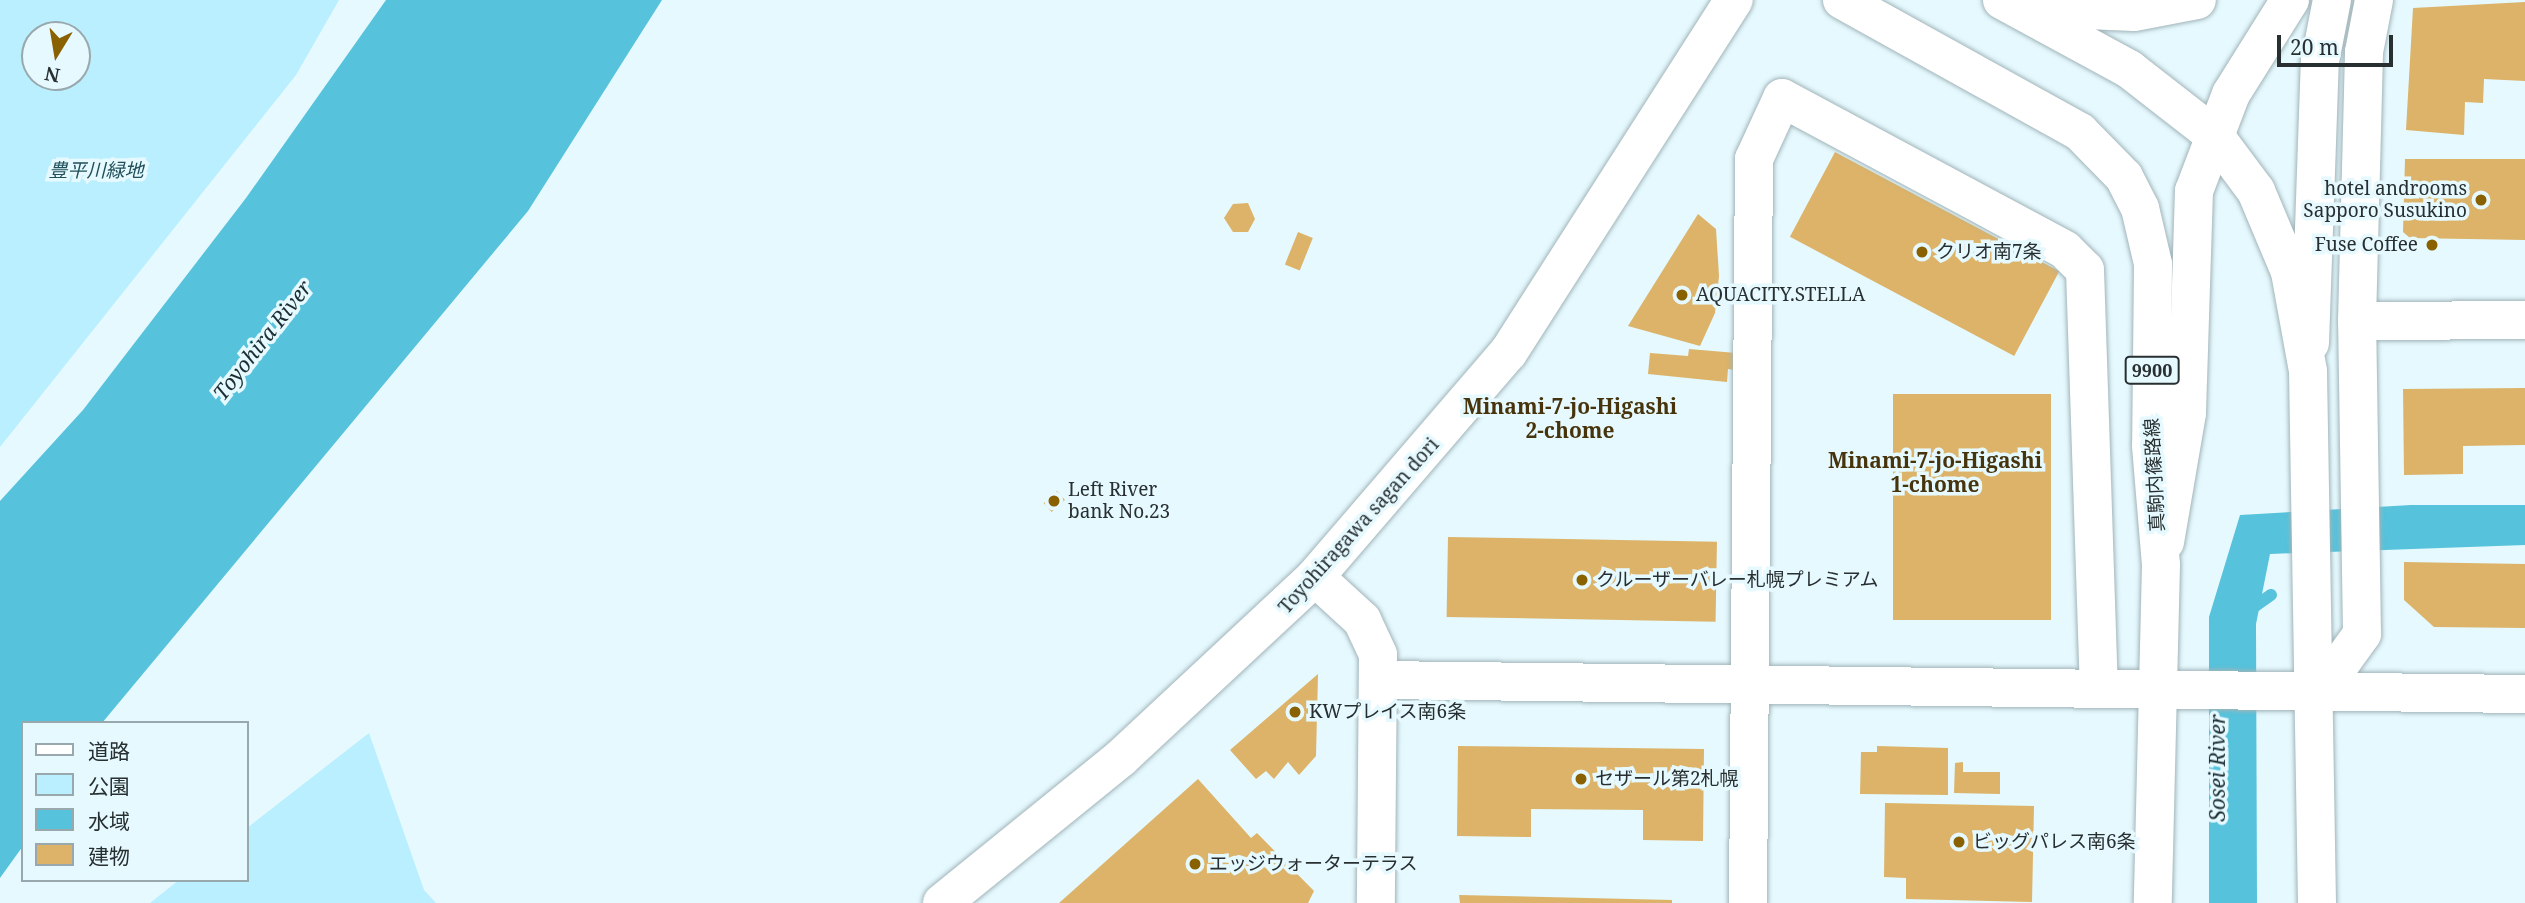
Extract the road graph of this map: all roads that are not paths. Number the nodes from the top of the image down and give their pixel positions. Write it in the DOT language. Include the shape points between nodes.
graph roads {
  1 [pos="1734,0"];
  2 [pos="1842,0"];
  3 [pos="2197,0"];
  4 [pos="2290,0"];
  5 [pos="2332,0"];
  6 [pos="2374,0"];
  7 [pos="2009,4"];
  8 [pos="2215,135"];
  9 [pos="2525,320"];
  10 [pos="2357,321"];
  11 [pos="2308,372"];
  12 [pos="2161,565"];
  13 [pos="1315,577"];
  14 [pos="1378,680"];
  15 [pos="1751,683"];
  16 [pos="2099,688"];
  17 [pos="2156,689"];
  18 [pos="2525,694"];
  19 [pos="2318,695"];
  20 [pos="942,903"];
  21 [pos="1376,903"];
  22 [pos="1748,903"];
  23 [pos="2153,903"];
  24 [pos="2317,903"];
  1 -- 13 [label="street, Toyohiragawa sagan dori" via="1508,353"];
  2 -- 12 [label="street, 真駒内篠路線 / 9900" via="2048,110 2105,153 2124,177 2140,208 2153,264 2151,446"];
  3 -- 7 [label="street" via="2134,12"];
  4 -- 8 [label="street" via="2231,94"];
  5 -- 11 [label="street" via="2320,61"];
  6 -- 10 [label="street" via="2364,52"];
  7 -- 8 [label="street" via="2129,69"];
  8 -- 11 [label="street" via="2274,228 2302,319"];
  8 -- 12 [label="street" via="2191,215 2187,414"];
  9 -- 10 [label="street"];
  10 -- 19 [label="street" via="2362,634"];
  11 -- 19 [label="street" via="2308,634"];
  12 -- 17 [label="street, 真駒内篠路線 / 9900"];
  13 -- 14 [label="street" via="1374,637"];
  13 -- 20 [label="street, Toyohiragawa sagan dori" via="1121,758"];
  14 -- 15 [label="street"];
  14 -- 21 [label="street"];
  15 -- 16 [label="street"];
  15 -- 16 [label="street" via="1754,159 1782,98 2066,250 2084,271"];
  15 -- 22 [label="street"];
  16 -- 17 [label="street"];
  17 -- 19 [label="street"];
  17 -- 23 [label="street, 真駒内篠路線 / 9900"];
  18 -- 19 [label="street"];
  19 -- 24 [label="street"];
}
